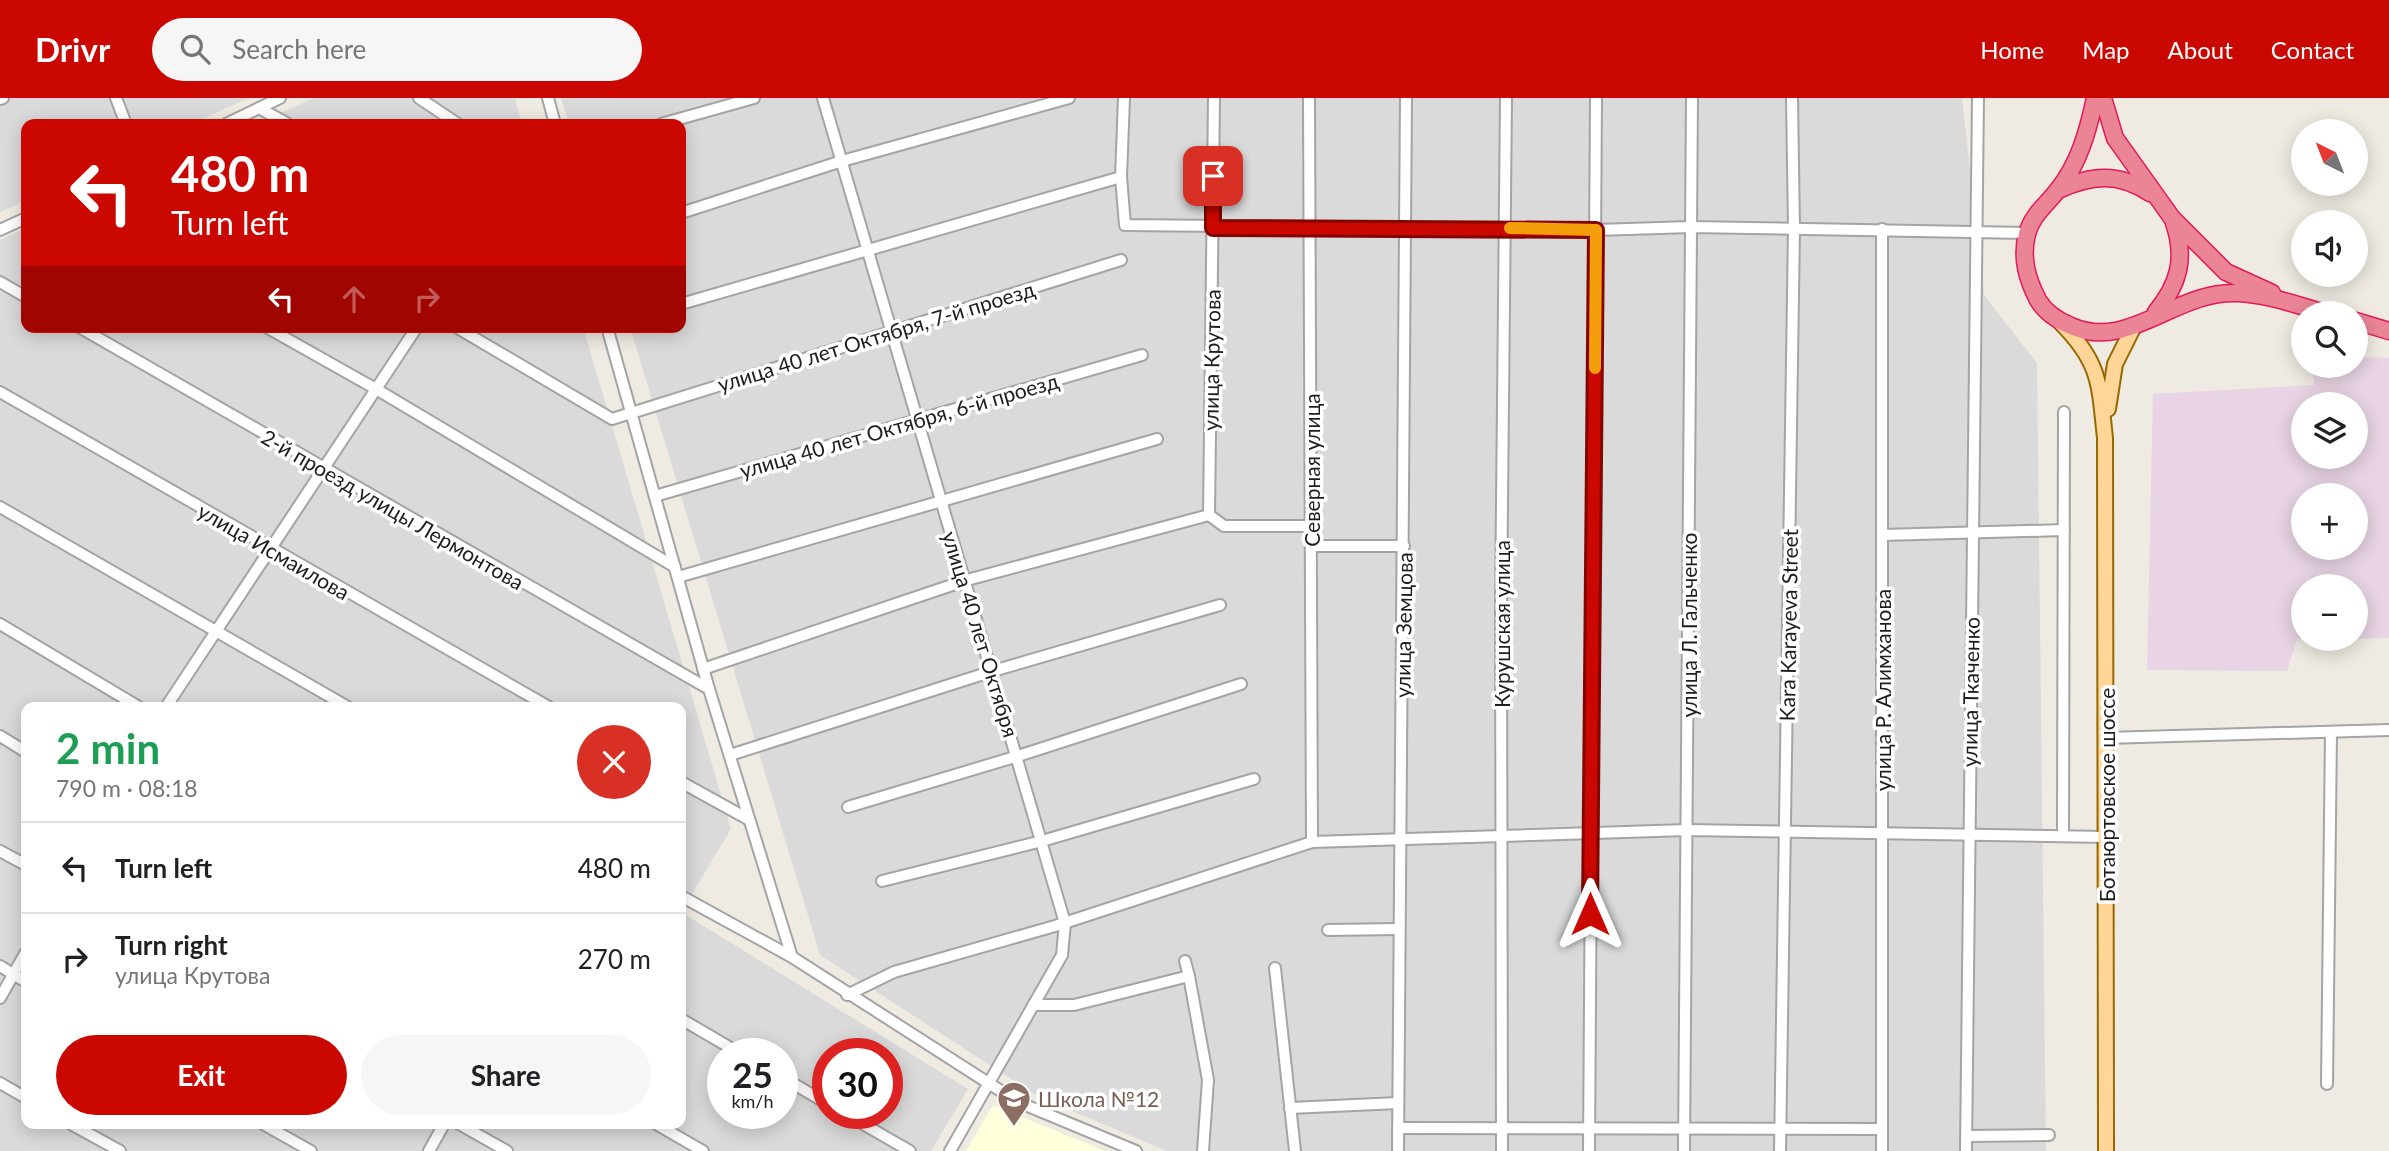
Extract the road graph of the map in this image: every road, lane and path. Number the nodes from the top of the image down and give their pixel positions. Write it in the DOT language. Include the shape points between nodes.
graph roads {
  1 [pos="116,98"];
  2 [pos="280,98"];
  3 [pos="419,98"];
  4 [pos="548,98"];
  5 [pos="754,98"];
  6 [pos="823,98"];
  7 [pos="1069,98"];
  8 [pos="1124,98"];
  9 [pos="1214,98"];
  10 [pos="1309,98"];
  11 [pos="1406,98"];
  12 [pos="1506,98"];
  13 [pos="1596,98"];
  14 [pos="1692,98"];
  15 [pos="1792,98"];
  16 [pos="1978,98"];
  17 [pos="2095,98"];
  18 [pos="2103,98"];
  19 [pos="259,108"];
  20 [pos="124,119"];
  21 [pos="236,119"];
  22 [pos="279,119"];
  23 [pos="450,119"];
  24 [pos="554,119"];
  25 [pos="679,119"];
  26 [pos="842,161"];
  27 [pos="1121,177"];
  28 [pos="2058,190"];
  29 [pos="2156,197"];
  30 [pos="686,211"];
  31 [pos="2172,218"];
  32 [pos="21,220"];
  33 [pos="1310,227"];
  34 [pos="1213,228"];
  35 [pos="1505,228"];
  36 [pos="1691,228"];
  37 [pos="1405,229"];
  38 [pos="1794,229"];
  39 [pos="1882,229"];
  40 [pos="0,230"];
  41 [pos="1596,230"];
  42 [pos="1975,232"];
  43 [pos="2027,233"];
  44 [pos="869,251"];
  45 [pos="1121,260"];
  46 [pos="0,282"];
  47 [pos="21,294"];
  48 [pos="2291,302"];
  49 [pos="686,303"];
  50 [pos="2291,304"];
  51 [pos="2154,314"];
  52 [pos="2060,321"];
  53 [pos="2368,325"];
  54 [pos="2133,328"];
  55 [pos="892,329"];
  56 [pos="2389,331"];
  57 [pos="89,333"];
  58 [pos="277,333"];
  59 [pos="413,333"];
  60 [pos="466,333"];
  61 [pos="609,333"];
  62 [pos="1143,355"];
  63 [pos="376,388"];
  64 [pos="0,393"];
  65 [pos="2064,412"];
  66 [pos="631,414"];
  67 [pos="919,418"];
  68 [pos="2105,438"];
  69 [pos="1157,439"];
  70 [pos="323,468"];
  71 [pos="656,496"];
  72 [pos="941,500"];
  73 [pos="0,507"];
  74 [pos="1209,515"];
  75 [pos="1311,526"];
  76 [pos="2064,530"];
  77 [pos="1972,533"];
  78 [pos="1882,535"];
  79 [pos="1312,546"];
  80 [pos="1404,546"];
  81 [pos="268,549"];
  82 [pos="677,572"];
  83 [pos="967,580"];
  84 [pos="1220,605"];
  85 [pos="0,624"];
  86 [pos="216,631"];
  87 [pos="703,669"];
  88 [pos="993,671"];
  89 [pos="1241,684"];
  90 [pos="709,689"];
  91 [pos="131,702"];
  92 [pos="169,702"];
  93 [pos="339,702"];
  94 [pos="540,702"];
  95 [pos="2389,730"];
  96 [pos="2331,732"];
  97 [pos="0,736"];
  98 [pos="2105,738"];
  99 [pos="21,749"];
  100 [pos="730,755"];
  101 [pos="1018,756"];
  102 [pos="1254,779"];
  103 [pos="686,785"];
  104 [pos="848,807"];
  105 [pos="748,819"];
  106 [pos="1687,830"];
  107 [pos="1785,831"];
  108 [pos="1591,833"];
  109 [pos="1882,834"];
  110 [pos="1969,834"];
  111 [pos="2063,836"];
  112 [pos="2106,836"];
  113 [pos="1502,837"];
  114 [pos="1400,839"];
  115 [pos="1042,841"];
  116 [pos="1312,842"];
  117 [pos="0,851"];
  118 [pos="21,862"];
  119 [pos="882,881"];
  120 [pos="686,899"];
  121 [pos="1065,923"];
  122 [pos="1399,929"];
  123 [pos="1328,930"];
  124 [pos="792,957"];
  125 [pos="21,961"];
  126 [pos="1185,961"];
  127 [pos="0,967"];
  128 [pos="1275,968"];
  129 [pos="14,974"];
  130 [pos="1189,976"];
  131 [pos="21,979"];
  132 [pos="847,995"];
  133 [pos="0,998"];
  134 [pos="1034,1006"];
  135 [pos="686,1022"];
  136 [pos="714,1038"];
  137 [pos="0,1083"];
  138 [pos="988,1084"];
  139 [pos="2327,1084"];
  140 [pos="21,1095"];
  141 [pos="1398,1103"];
  142 [pos="1290,1108"];
  143 [pos="1398,1128"];
  144 [pos="80,1129"];
  145 [pos="272,1129"];
  146 [pos="441,1129"];
  147 [pos="468,1129"];
  148 [pos="665,1129"];
  149 [pos="872,1129"];
  150 [pos="1589,1129"];
  151 [pos="1684,1129"];
  152 [pos="1882,1129"];
  153 [pos="1503,1130"];
  154 [pos="1781,1130"];
  155 [pos="2049,1135"];
  156 [pos="1967,1136"];
  157 [pos="120,1151"];
  158 [pos="311,1151"];
  159 [pos="429,1151"];
  160 [pos="508,1151"];
  161 [pos="703,1151"];
  162 [pos="910,1151"];
  163 [pos="950,1151"];
  164 [pos="1136,1151"];
  165 [pos="1203,1151"];
  166 [pos="1295,1151"];
  167 [pos="1398,1151"];
  168 [pos="1502,1151"];
  169 [pos="1589,1151"];
  170 [pos="1684,1151"];
  171 [pos="1780,1151"];
  172 [pos="1882,1151"];
  173 [pos="1966,1151"];
  174 [pos="2106,1151"];
  1 -- 20 [label="street"];
  2 -- 19 [label="street"];
  3 -- 23 [label="street"];
  4 -- 24 [label="street"];
  5 -- 25 [label="street"];
  6 -- 26 [label="street, улица 40 лет Октября"];
  7 -- 26 [label="street"];
  8 -- 27 [label="street"];
  9 -- 34 [label="street, улица Крутова"];
  10 -- 33 [label="street, Северная улица"];
  11 -- 37 [label="street, улица Земцова"];
  12 -- 35 [label="street, Курушская улица"];
  13 -- 41 [label="street"];
  14 -- 36 [label="street, улица Л. Гальченко"];
  15 -- 38 [label="street, Kara Karayeva Street"];
  16 -- 42 [label="street, улица Ткаченко"];
  17 -- 28 [label="highway" via="2086,140"];
  18 -- 29 [label="highway" via="2115,138"];
  19 -- 21 [label="street"];
  19 -- 22 [label="street"];
  26 -- 30 [label="street"];
  26 -- 44 [label="street, улица 40 лет Октября"];
  27 -- 34 [label="street" via="1125,225"];
  27 -- 44 [label="street"];
  28 -- 29 [label="highway" via="2082,179 2108,176 2134,182"];
  28 -- 43 [label="highway" via="2039,209"];
  29 -- 31 [label="highway"];
  31 -- 48 [label="highway" via="2226,272"];
  31 -- 51 [label="highway" via="2181,243 2180,269 2171,294"];
  32 -- 40 [label="street"];
  33 -- 34 [label="street"];
  33 -- 37 [label="street"];
  33 -- 75 [label="street, Северная улица"];
  34 -- 74 [label="street, улица Крутова"];
  35 -- 37 [label="street"];
  35 -- 41 [label="street"];
  35 -- 113 [label="street, Курушская улица"];
  36 -- 38 [label="street"];
  36 -- 41 [label="street"];
  36 -- 106 [label="street, улица Л. Гальченко"];
  37 -- 80 [label="street, улица Земцова"];
  38 -- 39 [label="street"];
  38 -- 107 [label="street, Kara Karayeva Street"];
  39 -- 42 [label="street"];
  39 -- 78 [label="street, улица Р. Алимханова"];
  41 -- 108 [label="street"];
  42 -- 43 [label="street"];
  42 -- 77 [label="street, улица Ткаченко"];
  43 -- 52 [label="highway" via="2024,258 2028,282 2041,304"];
  44 -- 49 [label="street"];
  44 -- 55 [label="street, улица 40 лет Октября"];
  45 -- 55 [label="street, улица 40 лет Октября, 7-й проезд"];
  46 -- 47 [label="street"];
  50 -- 51 [label="highway" via="2238,293 2202,296"];
  51 -- 54 [label="highway"];
  52 -- 54 [label="highway" via="2083,331 2108,334"];
  52 -- 68 [label="main road" via="2089,354 2097,372"];
  53 -- 56 [label="highway"];
  54 -- 68 [label="main road" via="2110,381"];
  55 -- 66 [label="street, улица 40 лет Октября, 7-й проезд"];
  55 -- 67 [label="street, улица 40 лет Октября"];
  57 -- 70 [label="street, 2-й проезд улицы Лермонтова"];
  58 -- 63 [label="street"];
  59 -- 63 [label="street"];
  60 -- 66 [label="street" via="612,419"];
  61 -- 66 [label="street"];
  62 -- 67 [label="street, улица 40 лет Октября, 6-й проезд"];
  63 -- 70 [label="street"];
  63 -- 82 [label="street"];
  64 -- 81 [label="street, улица Исмаилова"];
  65 -- 76 [label="street"];
  66 -- 71 [label="street"];
  67 -- 71 [label="street, улица 40 лет Октября, 6-й проезд"];
  67 -- 72 [label="street, улица 40 лет Октября"];
  68 -- 98 [label="main road, Ботаюртовское шоссе"];
  69 -- 72 [label="street"];
  70 -- 81 [label="street"];
  70 -- 90 [label="street, 2-й проезд улицы Лермонтова"];
  71 -- 82 [label="street"];
  72 -- 82 [label="street"];
  72 -- 83 [label="street, улица 40 лет Октября"];
  73 -- 86 [label="street"];
  74 -- 75 [label="street" via="1224,526"];
  74 -- 83 [label="street"];
  75 -- 79 [label="street, Северная улица"];
  76 -- 77 [label="street"];
  76 -- 111 [label="street"];
  77 -- 78 [label="street"];
  77 -- 110 [label="street, улица Ткаченко"];
  78 -- 109 [label="street, улица Р. Алимханова"];
  79 -- 80 [label="street"];
  79 -- 116 [label="street, Северная улица"];
  80 -- 114 [label="street, улица Земцова"];
  81 -- 86 [label="street"];
  81 -- 94 [label="street, улица Исмаилова"];
  82 -- 87 [label="street"];
  83 -- 87 [label="street"];
  83 -- 88 [label="street, улица 40 лет Октября"];
  84 -- 88 [label="street"];
  85 -- 91 [label="street"];
  86 -- 92 [label="street"];
  86 -- 93 [label="street"];
  87 -- 90 [label="street"];
  88 -- 100 [label="street"];
  88 -- 101 [label="street, улица 40 лет Октября"];
  89 -- 101 [label="street"];
  90 -- 100 [label="street"];
  95 -- 96 [label="street"];
  96 -- 98 [label="street"];
  96 -- 139 [label="street"];
  97 -- 99 [label="street"];
  98 -- 112 [label="main road, Ботаюртовское шоссе"];
  100 -- 105 [label="street"];
  101 -- 104 [label="street"];
  101 -- 115 [label="street, улица 40 лет Октября"];
  102 -- 115 [label="street"];
  103 -- 105 [label="street"];
  105 -- 124 [label="street"];
  106 -- 107 [label="street"];
  106 -- 108 [label="street"];
  106 -- 151 [label="street, улица Л. Гальченко"];
  107 -- 109 [label="street"];
  107 -- 154 [label="street, Kara Karayeva Street"];
  108 -- 113 [label="street"];
  108 -- 150 [label="street"];
  109 -- 110 [label="street"];
  109 -- 152 [label="street, улица Р. Алимханова"];
  110 -- 111 [label="street"];
  110 -- 156 [label="street, улица Ткаченко"];
  111 -- 112 [label="street"];
  112 -- 174 [label="main road, Ботаюртовское шоссе"];
  113 -- 114 [label="street"];
  113 -- 153 [label="street, Курушская улица"];
  114 -- 116 [label="street"];
  114 -- 122 [label="street, улица Земцова"];
  115 -- 119 [label="street"];
  115 -- 121 [label="street, улица 40 лет Октября"];
  116 -- 121 [label="street"];
  117 -- 118 [label="street"];
  120 -- 124 [label="street"];
  121 -- 132 [label="street" via="894,972"];
  121 -- 134 [label="street, улица 40 лет Октября" via="1062,955"];
  122 -- 123 [label="street"];
  122 -- 141 [label="street, улица Земцова"];
  124 -- 132 [label="street"];
  125 -- 129 [label="street"];
  126 -- 130 [label="street"];
  127 -- 129 [label="street"];
  128 -- 142 [label="street"];
  129 -- 131 [label="street"];
  129 -- 133 [label="street"];
  130 -- 134 [label="street" via="1074,1005"];
  130 -- 165 [label="street" via="1208,1080"];
  132 -- 138 [label="street"];
  134 -- 138 [label="street, улица 40 лет Октября"];
  135 -- 136 [label="street"];
  137 -- 140 [label="street"];
  138 -- 163 [label="street, улица 40 лет Октября"];
  138 -- 164 [label="street" via="1018,1102"];
  141 -- 142 [label="street"];
  141 -- 143 [label="street, улица Земцова"];
  142 -- 166 [label="street"];
  143 -- 153 [label="street"];
  143 -- 167 [label="street, улица Земцова"];
  144 -- 157 [label="street"];
  145 -- 158 [label="street"];
  146 -- 159 [label="street"];
  147 -- 160 [label="street"];
  148 -- 161 [label="street"];
  149 -- 162 [label="street"];
  150 -- 151 [label="street"];
  150 -- 153 [label="street"];
  150 -- 169 [label="street"];
  151 -- 154 [label="street"];
  151 -- 170 [label="street, улица Л. Гальченко"];
  152 -- 154 [label="street"];
  152 -- 172 [label="street, улица Р. Алимханова"];
  153 -- 168 [label="street, Курушская улица"];
  154 -- 171 [label="street, Kara Karayeva Street"];
  155 -- 156 [label="street"];
  156 -- 173 [label="street, улица Ткаченко"];
}
